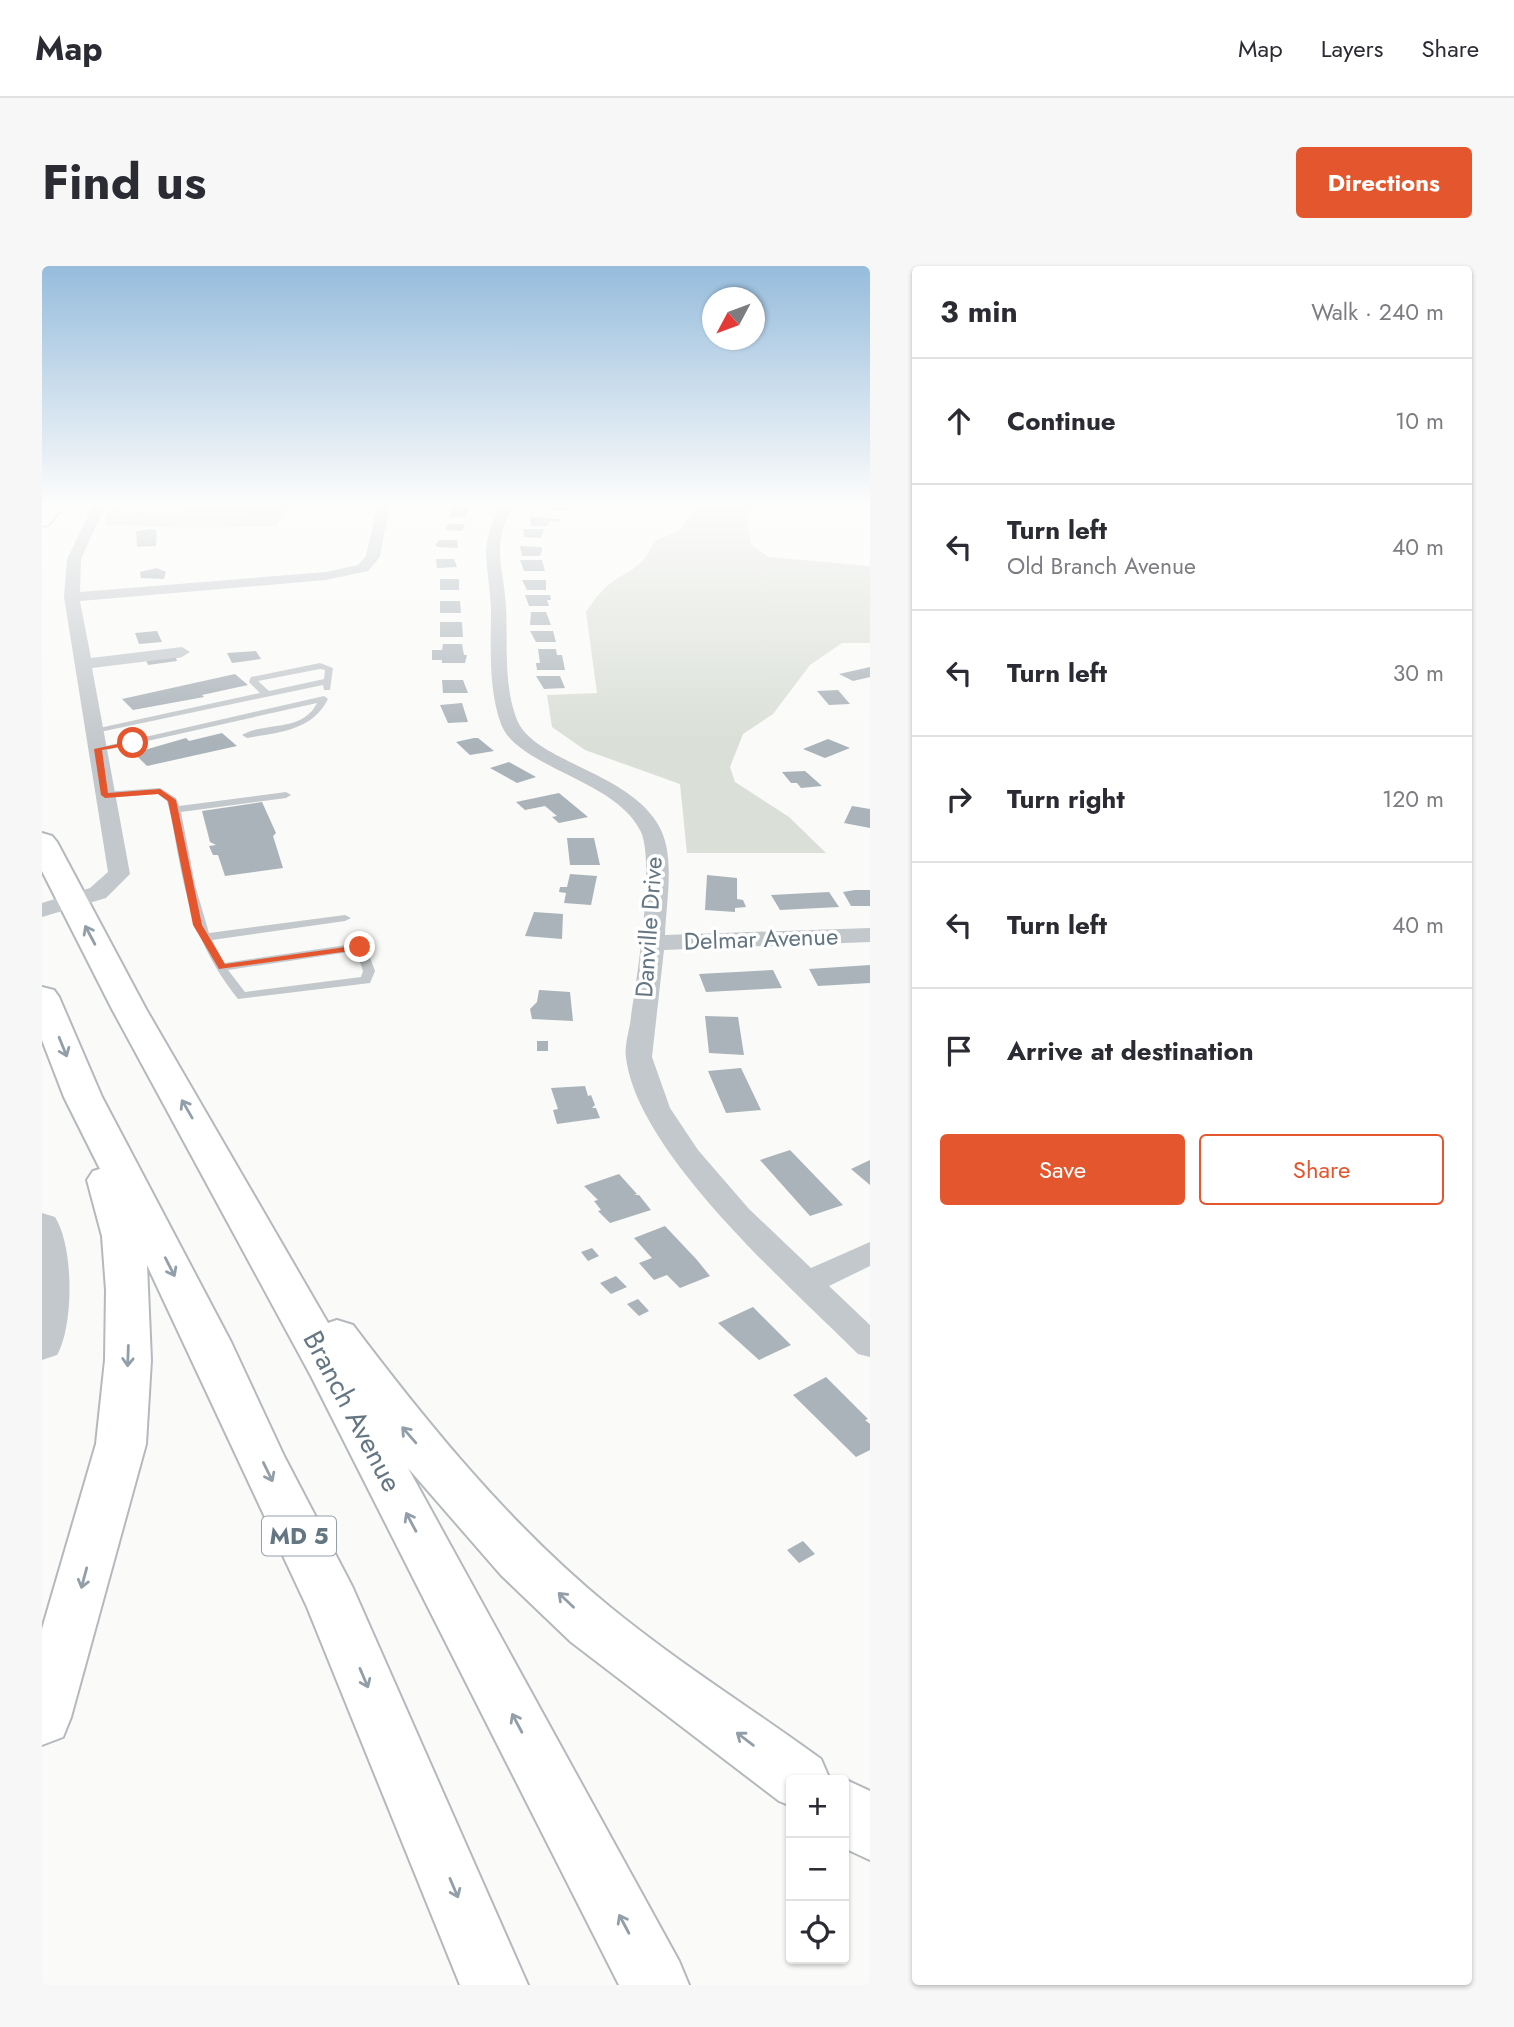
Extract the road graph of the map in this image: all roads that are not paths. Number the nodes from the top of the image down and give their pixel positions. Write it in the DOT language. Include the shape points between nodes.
graph roads {
  1 [pos="73,582"];
  2 [pos="251,582"];
  3 [pos="495,582"];
  4 [pos="72,597"];
  5 [pos="182,652"];
  6 [pos="82,664"];
  7 [pos="328,681"];
  8 [pos="266,693"];
  9 [pos="324,699"];
  10 [pos="95,730"];
  11 [pos="247,735"];
  12 [pos="98,749"];
  13 [pos="105,795"];
  14 [pos="286,795"];
  15 [pos="174,810"];
  16 [pos="42,842"];
  17 [pos="57,906"];
  18 [pos="345,918"];
  19 [pos="870,935"];
  20 [pos="205,937"];
  21 [pos="653,943"];
  22 [pos="222,967"];
  23 [pos="42,997"];
  24 [pos="83,1097"];
  25 [pos="221,1168"];
  26 [pos="42,1226"];
  27 [pos="870,1253"];
  28 [pos="806,1284"];
  29 [pos="42,1344"];
  30 [pos="870,1345"];
  31 [pos="42,1717"];
  32 [pos="793,1775"];
  33 [pos="849,1814"];
  34 [pos="870,1829"];
  35 [pos="494,1985"];
  36 [pos="655,1985"];
  1 -- 4 [label="street"];
  2 -- 4 [label="street"];
  3 -- 21 [label="street, Danville Drive" via="504,709 510,725 534,749 611,789 650,829 657,851"];
  4 -- 6 [label="street"];
  5 -- 6 [label="street"];
  6 -- 10 [label="street"];
  7 -- 8 [label="lane"];
  7 -- 8 [label="lane" via="329,667 320,666 254,679"];
  7 -- 9 [label="lane"];
  8 -- 10 [label="lane"];
  9 -- 11 [label="lane" via="309,721"];
  9 -- 12 [label="lane"];
  10 -- 12 [label="street"];
  12 -- 13 [label="street"];
  13 -- 15 [label="lane" via="160,791 172,800"];
  13 -- 17 [label="street" via="119,874 98,893"];
  14 -- 15 [label="lane"];
  15 -- 20 [label="lane" via="198,925"];
  16 -- 17 [label="highway, Branch Avenue"];
  25 -- 17 [label="highway, Branch Avenue, one-way"];
  18 -- 20 [label="lane"];
  19 -- 21 [label="street, Delmar Avenue"];
  20 -- 22 [label="lane"];
  21 -- 28 [label="street, Danville Drive" via="639,1058 656,1108 688,1157 738,1216"];
  22 -- 22 [label="lane" via="242,996 366,980 369,971 360,947"];
  23 -- 24 [label="highway, MD 5, one-way"];
  24 -- 31 [label="highway, one-way" via="123,1236 128,1360 121,1444"];
  24 -- 35 [label="highway, MD 5, one-way" via="208,1342 332,1603"];
  32 -- 25 [label="highway, one-way" via="590,1624 495,1533 396,1419"];
  36 -- 25 [label="highway, Branch Avenue, one-way"];
  26 -- 29 [label="street" via="50,1276"];
  27 -- 28 [label="street"];
  28 -- 30 [label="street, Danville Drive"];
  33 -- 34 [label="highway"];
}
